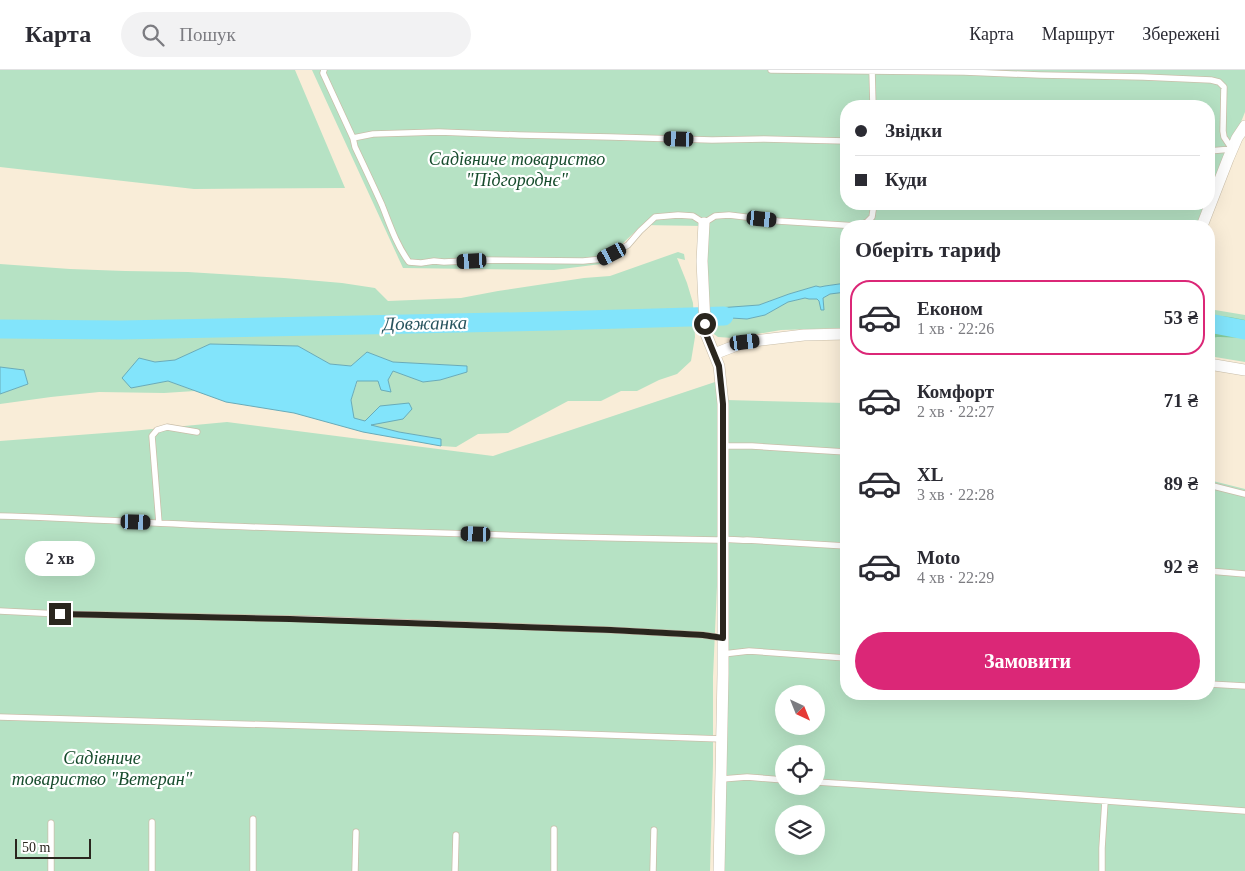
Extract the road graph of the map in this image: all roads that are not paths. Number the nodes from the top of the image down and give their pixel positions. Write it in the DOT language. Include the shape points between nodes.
graph roads {
  1 [pos="324,70"];
  2 [pos="771,70"];
  3 [pos="872,71"];
  4 [pos="873,100"];
  5 [pos="1245,126"];
  6 [pos="353,138"];
  7 [pos="840,140"];
  8 [pos="1232,149"];
  9 [pos="1215,150"];
  10 [pos="1215,193"];
  11 [pos="704,223"];
  12 [pos="840,225"];
  13 [pos="840,334"];
  14 [pos="714,354"];
  15 [pos="1215,365"];
  16 [pos="1245,370"];
  17 [pos="197,432"];
  18 [pos="724,446"];
  19 [pos="840,452"];
  20 [pos="1215,486"];
  21 [pos="1245,494"];
  22 [pos="0,516"];
  23 [pos="159,523"];
  24 [pos="723,539"];
  25 [pos="840,546"];
  26 [pos="1215,572"];
  27 [pos="1245,574"];
  28 [pos="0,612"];
  29 [pos="723,638"];
  30 [pos="723,654"];
  31 [pos="840,658"];
  32 [pos="1215,684"];
  33 [pos="1245,686"];
  34 [pos="0,717"];
  35 [pos="722,740"];
  36 [pos="722,779"];
  37 [pos="775,779"];
  38 [pos="825,783"];
  39 [pos="1106,801"];
  40 [pos="1245,811"];
  41 [pos="253,819"];
  42 [pos="152,822"];
  43 [pos="51,823"];
  44 [pos="554,829"];
  45 [pos="654,830"];
  46 [pos="356,832"];
  47 [pos="456,836"];
  48 [pos="51,871"];
  49 [pos="152,871"];
  50 [pos="253,871"];
  51 [pos="355,871"];
  52 [pos="455,871"];
  53 [pos="554,871"];
  54 [pos="653,871"];
  55 [pos="719,871"];
  56 [pos="1102,871"];
  1 -- 6 [label="lane"];
  2 -- 3 [label="lane"];
  3 -- 4 [label="lane"];
  3 -- 8 [label="lane" via="1212,80 1224,86 1223,131"];
  5 -- 8 [label="street"];
  6 -- 7 [label="lane" via="374,134 439,132 712,140"];
  6 -- 11 [label="lane" via="396,240 409,262 603,259 628,245 655,218 693,216"];
  8 -- 9 [label="lane"];
  8 -- 10 [label="street"];
  11 -- 12 [label="lane" via="715,216 728,215"];
  11 -- 14 [label="street" via="705,324"];
  13 -- 14 [label="street" via="745,342"];
  14 -- 18 [label="street" via="719,366"];
  15 -- 16 [label="street"];
  17 -- 23 [label="lane" via="167,427 157,430 152,436"];
  18 -- 19 [label="lane"];
  18 -- 24 [label="street"];
  20 -- 21 [label="lane"];
  22 -- 23 [label="lane"];
  23 -- 24 [label="lane"];
  24 -- 25 [label="lane"];
  24 -- 29 [label="street"];
  26 -- 27 [label="lane"];
  28 -- 29 [label="lane" via="308,619 611,630"];
  29 -- 30 [label="street"];
  30 -- 31 [label="lane" via="749,651"];
  30 -- 35 [label="street"];
  32 -- 33 [label="lane"];
  34 -- 35 [label="lane"];
  35 -- 36 [label="street"];
  36 -- 37 [label="lane"];
  36 -- 55 [label="street"];
  38 -- 39 [label="lane"];
  39 -- 40 [label="lane"];
  39 -- 56 [label="lane"];
  41 -- 50 [label="lane"];
  42 -- 49 [label="lane"];
  43 -- 48 [label="lane"];
  44 -- 53 [label="lane"];
  45 -- 54 [label="lane"];
  46 -- 51 [label="lane"];
  47 -- 52 [label="lane"];
}
